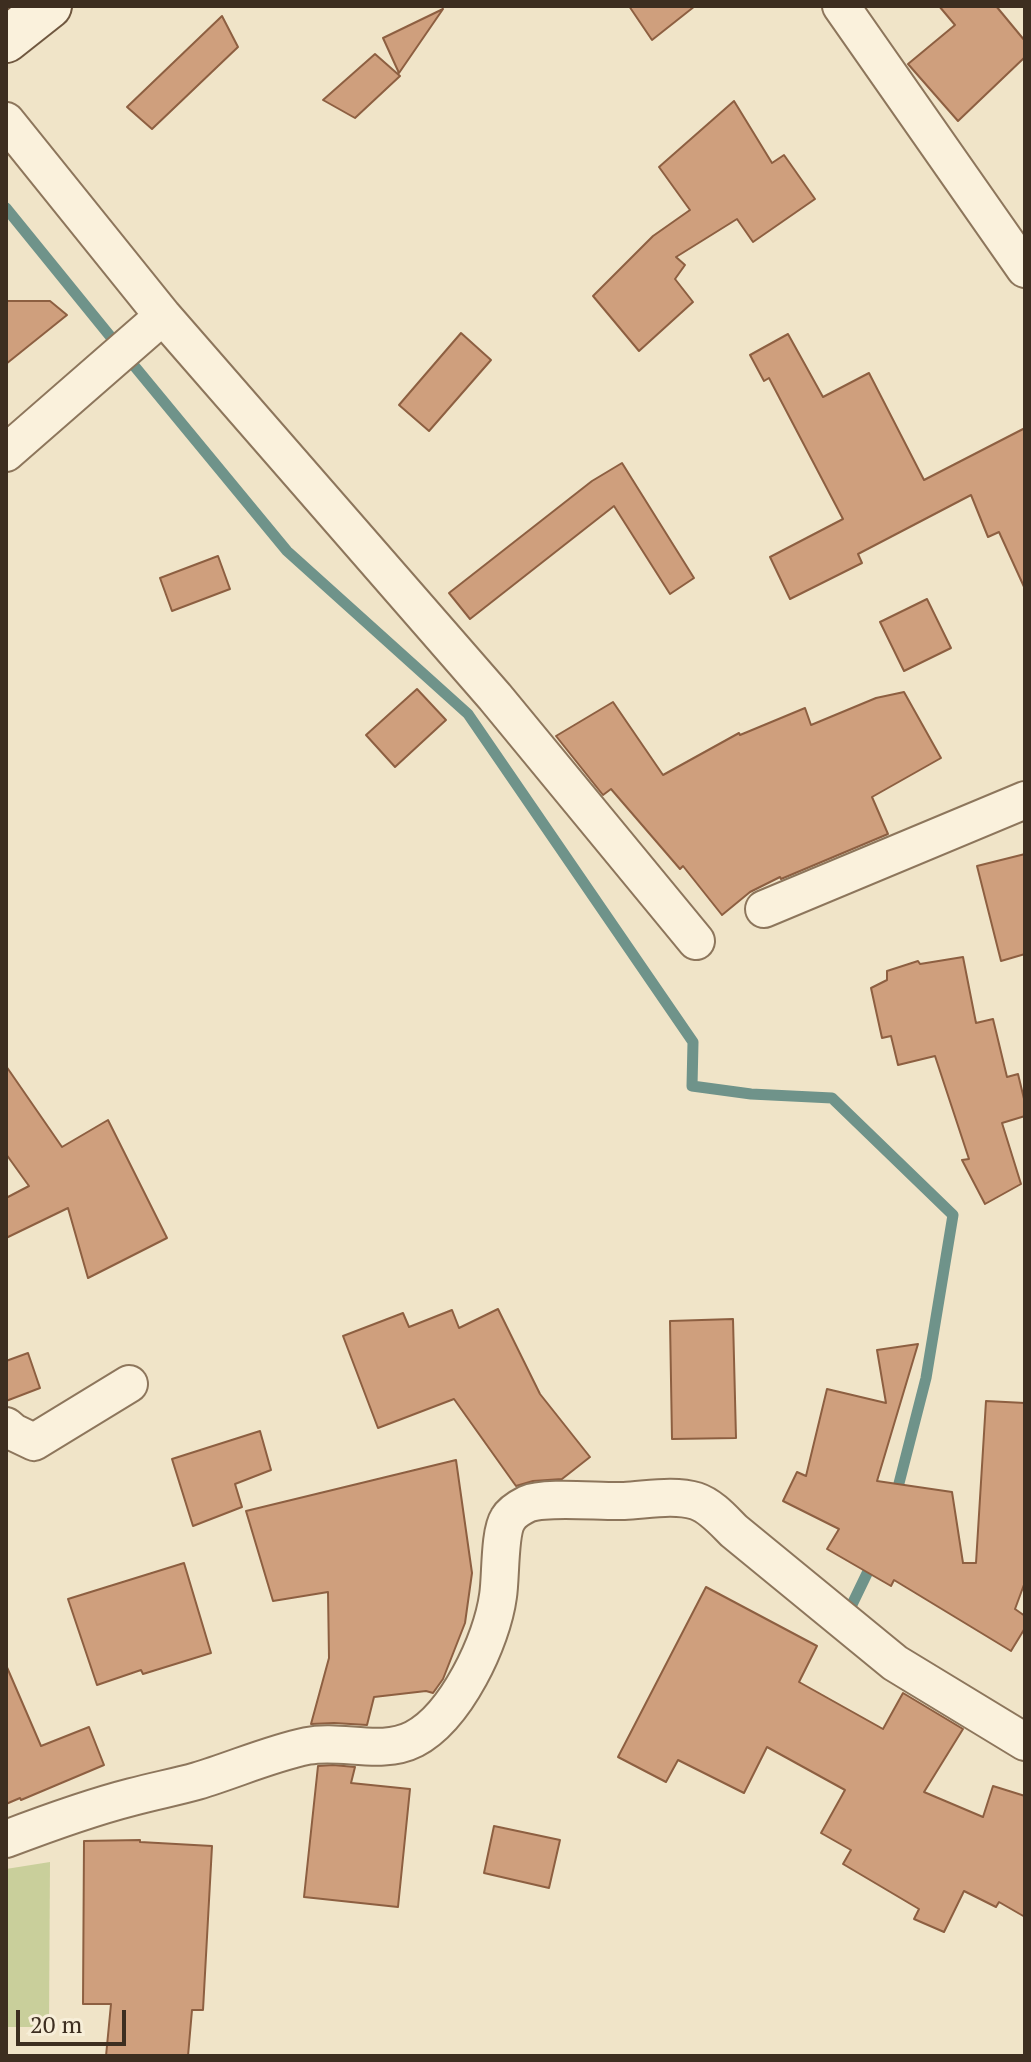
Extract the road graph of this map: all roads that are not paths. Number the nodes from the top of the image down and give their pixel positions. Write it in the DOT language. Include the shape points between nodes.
graph roads {
  1 [pos="49,6"];
  2 [pos="841,6"];
  3 [pos="6,40"];
  4 [pos="6,121"];
  5 [pos="1025,269"];
  6 [pos="163,316"];
  7 [pos="6,453"];
  8 [pos="1025,800"];
  9 [pos="764,909"];
  10 [pos="696,941"];
  11 [pos="129,1384"];
  12 [pos="6,1426"];
  13 [pos="1025,1742"];
  14 [pos="6,1839"];
  1 -- 3 [label="main road"];
  2 -- 5 [label="street"];
  4 -- 6 [label="street"];
  6 -- 7 [label="street"];
  6 -- 10 [label="street" via="495,697"];
  8 -- 9 [label="street"];
  11 -- 12 [label="street" via="34,1442"];
  13 -- 14 [label="street" via="895,1663 697,1502 541,1500 509,1518 488,1638 468,1680 439,1720 415,1738 392,1746 310,1745"];
}
